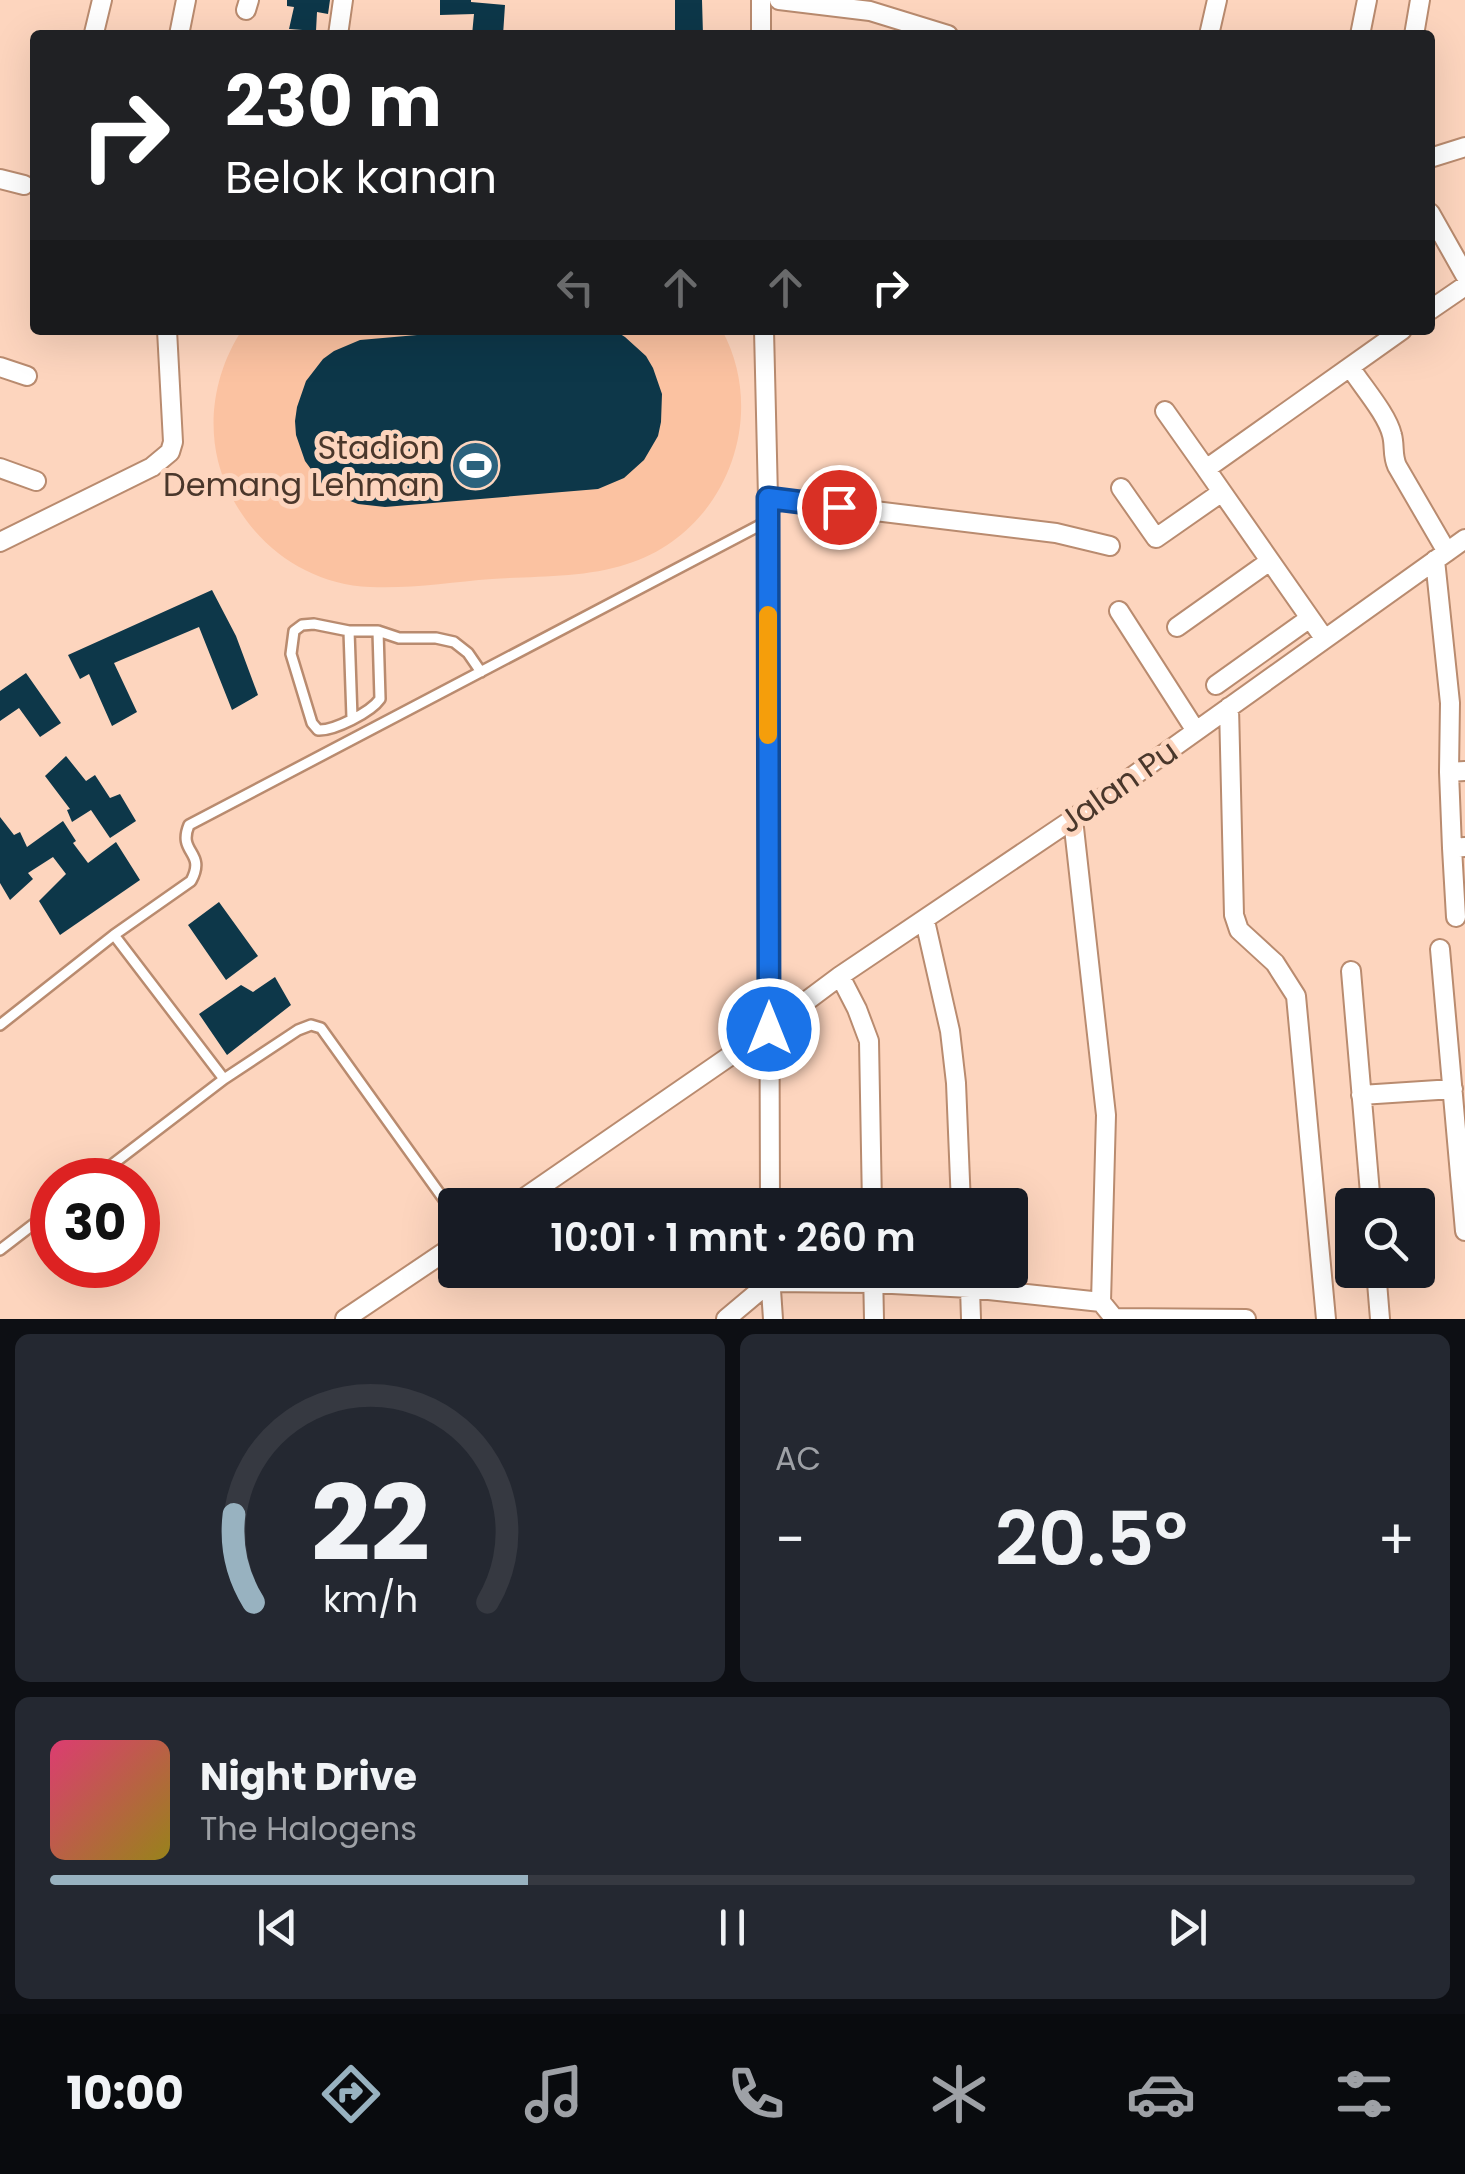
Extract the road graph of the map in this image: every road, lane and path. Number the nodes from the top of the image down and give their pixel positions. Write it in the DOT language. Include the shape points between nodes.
graph roads {
  1 [pos="102,0"];
  2 [pos="186,0"];
  3 [pos="343,0"];
  4 [pos="760,0"];
  5 [pos="778,0"];
  6 [pos="1217,0"];
  7 [pos="1367,0"];
  8 [pos="1420,0"];
  9 [pos="95,30"];
  10 [pos="180,30"];
  11 [pos="339,30"];
  12 [pos="761,30"];
  13 [pos="932,30"];
  14 [pos="1210,30"];
  15 [pos="1361,30"];
  16 [pos="1415,30"];
  17 [pos="1465,147"];
  18 [pos="1435,156"];
  19 [pos="0,179"];
  20 [pos="24,184"];
  21 [pos="1435,221"];
  22 [pos="1463,267"];
  23 [pos="1465,286"];
  24 [pos="1435,307"];
  25 [pos="167,335"];
  26 [pos="764,335"];
  27 [pos="1395,335"];
  28 [pos="0,367"];
  29 [pos="1350,367"];
  30 [pos="26,376"];
  31 [pos="1165,411"];
  32 [pos="0,468"];
  33 [pos="1206,470"];
  34 [pos="36,481"];
  35 [pos="1121,488"];
  36 [pos="1222,492"];
  37 [pos="768,498"];
  38 [pos="768,521"];
  39 [pos="1465,539"];
  40 [pos="0,542"];
  41 [pos="1110,546"];
  42 [pos="1441,556"];
  43 [pos="1270,561"];
  44 [pos="1119,611"];
  45 [pos="1310,618"];
  46 [pos="1177,627"];
  47 [pos="378,631"];
  48 [pos="349,632"];
  49 [pos="1324,638"];
  50 [pos="481,672"];
  51 [pos="1216,685"];
  52 [pos="1458,702"];
  53 [pos="1229,707"];
  54 [pos="352,718"];
  55 [pos="1196,731"];
  56 [pos="1457,772"];
  57 [pos="1073,819"];
  58 [pos="1458,848"];
  59 [pos="1456,917"];
  60 [pos="925,920"];
  61 [pos="114,935"];
  62 [pos="1440,948"];
  63 [pos="1351,970"];
  64 [pos="840,976"];
  65 [pos="0,1025"];
  66 [pos="769,1029"];
  67 [pos="224,1079"];
  68 [pos="1452,1089"];
  69 [pos="1361,1095"];
  70 [pos="121,1158"];
  71 [pos="539,1188"];
  72 [pos="770,1188"];
  73 [pos="872,1188"];
  74 [pos="960,1188"];
  75 [pos="1369,1188"];
  76 [pos="438,1191"];
  77 [pos="30,1227"];
  78 [pos="1465,1230"];
  79 [pos="0,1250"];
  80 [pos="438,1256"];
  81 [pos="758,1288"];
  82 [pos="771,1288"];
  83 [pos="873,1288"];
  84 [pos="967,1288"];
  85 [pos="1006,1288"];
  86 [pos="1377,1288"];
  87 [pos="1101,1302"];
  88 [pos="1114,1318"];
  89 [pos="345,1319"];
  90 [pos="726,1319"];
  91 [pos="773,1319"];
  92 [pos="874,1319"];
  93 [pos="970,1319"];
  94 [pos="1246,1319"];
  95 [pos="1326,1319"];
  96 [pos="1380,1319"];
  1 -- 9 [label="street"];
  2 -- 10 [label="street"];
  3 -- 11 [label="street"];
  4 -- 12 [label="street"];
  5 -- 13 [label="street" via="870,11"];
  6 -- 14 [label="street"];
  7 -- 15 [label="street"];
  8 -- 16 [label="street"];
  17 -- 18 [label="street"];
  19 -- 20 [label="street"];
  21 -- 22 [label="street"];
  23 -- 24 [label="street"];
  25 -- 40 [label="street" via="170,452"];
  26 -- 37 [label="street"];
  27 -- 29 [label="street"];
  28 -- 30 [label="street"];
  29 -- 33 [label="street"];
  29 -- 42 [label="street" via="1384,418 1392,454"];
  31 -- 33 [label="street"];
  32 -- 34 [label="street"];
  33 -- 36 [label="street"];
  35 -- 36 [label="street" via="1156,538"];
  36 -- 43 [label="street"];
  37 -- 38 [label="street"];
  37 -- 41 [label="street" via="1056,532"];
  38 -- 50 [label="lane"];
  38 -- 66 [label="street"];
  39 -- 42 [label="street, Jalan Pu"];
  42 -- 49 [label="street, Jalan Pu"];
  42 -- 52 [label="street"];
  43 -- 45 [label="street"];
  43 -- 46 [label="street"];
  44 -- 55 [label="street"];
  45 -- 49 [label="street"];
  45 -- 51 [label="street"];
  47 -- 48 [label="lane"];
  47 -- 50 [label="lane" via="454,642"];
  47 -- 54 [label="lane" via="380,700"];
  48 -- 54 [label="lane"];
  48 -- 54 [label="lane" via="302,624 294,631 291,654 312,724 328,730"];
  49 -- 53 [label="street, Jalan Pu"];
  50 -- 61 [label="lane" via="189,825 184,838 198,862 192,881"];
  52 -- 56 [label="street"];
  53 -- 55 [label="street, Jalan Pu"];
  53 -- 95 [label="street" via="1234,915 1239,930 1275,963 1296,996"];
  55 -- 57 [label="street, Jalan Pu"];
  56 -- 58 [label="street"];
  57 -- 60 [label="street, Jalan Pu"];
  57 -- 87 [label="street" via="1106,1115"];
  58 -- 59 [label="street"];
  60 -- 64 [label="street, Jalan Pu"];
  60 -- 74 [label="street" via="950,1030"];
  61 -- 65 [label="lane"];
  61 -- 67 [label="lane"];
  62 -- 68 [label="street"];
  63 -- 69 [label="street"];
  64 -- 66 [label="street, Jalan Pu"];
  64 -- 73 [label="street" via="871,1057"];
  66 -- 71 [label="street, Jalan Pu"];
  66 -- 72 [label="street"];
  67 -- 70 [label="lane"];
  67 -- 76 [label="lane" via="298,1030 321,1028"];
  68 -- 69 [label="street"];
  68 -- 78 [label="street"];
  69 -- 75 [label="street"];
  77 -- 79 [label="lane"];
  80 -- 89 [label="street"];
  81 -- 90 [label="street"];
  82 -- 91 [label="street"];
  83 -- 92 [label="street"];
  84 -- 93 [label="street"];
  85 -- 87 [label="street"];
  86 -- 96 [label="street"];
  87 -- 88 [label="street"];
  88 -- 94 [label="street"];
}
